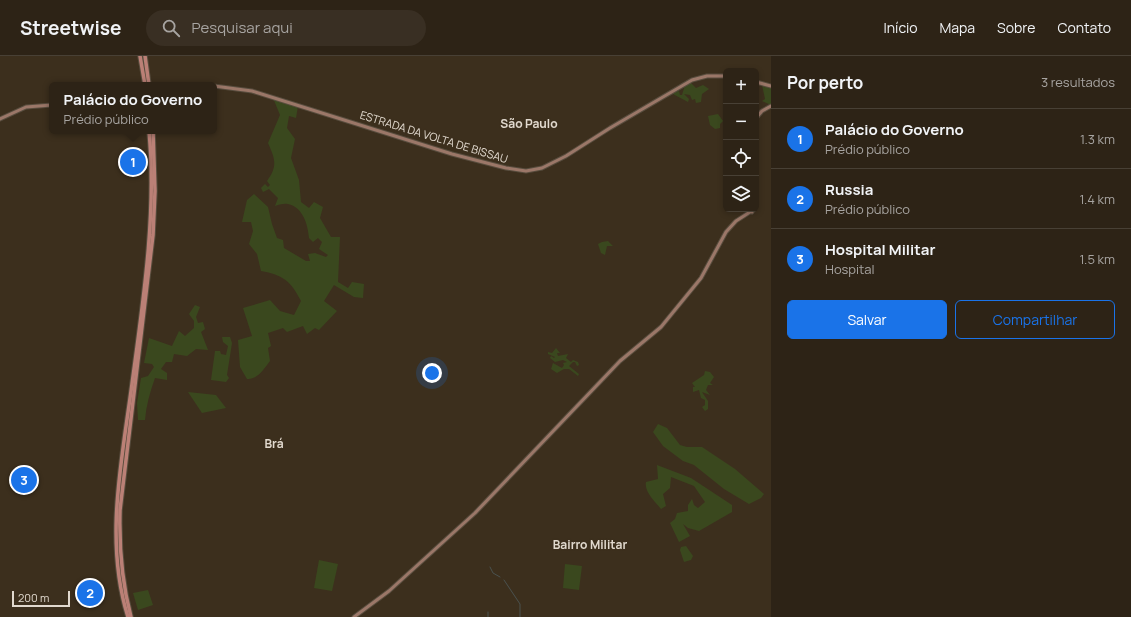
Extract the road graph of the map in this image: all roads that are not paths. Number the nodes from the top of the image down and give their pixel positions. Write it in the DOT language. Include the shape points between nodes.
graph roads {
  1 [pos="140,56"];
  2 [pos="145,56"];
  3 [pos="723,76"];
  4 [pos="144,82"];
  5 [pos="149,82"];
  6 [pos="759,83"];
  7 [pos="217,86"];
  8 [pos="771,86"];
  9 [pos="49,105"];
  10 [pos="771,106"];
  11 [pos="759,114"];
  12 [pos="0,119"];
  13 [pos="149,134"];
  14 [pos="153,134"];
  15 [pos="748,212"];
  16 [pos="128,617"];
  17 [pos="131,617"];
  18 [pos="354,617"];
  1 -- 4 [label="main road"];
  2 -- 5 [label="main road"];
  3 -- 7 [label="street, ESTRADA DA VOLTA DE BISSAU" via="692,80 566,156 542,168 526,171 458,155 252,91"];
  6 -- 8 [label="street"];
  9 -- 12 [label="street" via="26,107"];
  10 -- 11 [label="street"];
  13 -- 16 [label="main road" via="151,192 148,243 121,464 116,534 121,587"];
  14 -- 17 [label="main road" via="155,192 152,242 120,510 121,549"];
  15 -- 18 [label="street" via="736,220 726,232 701,278 668,319 620,361 475,513 389,591"];
}
